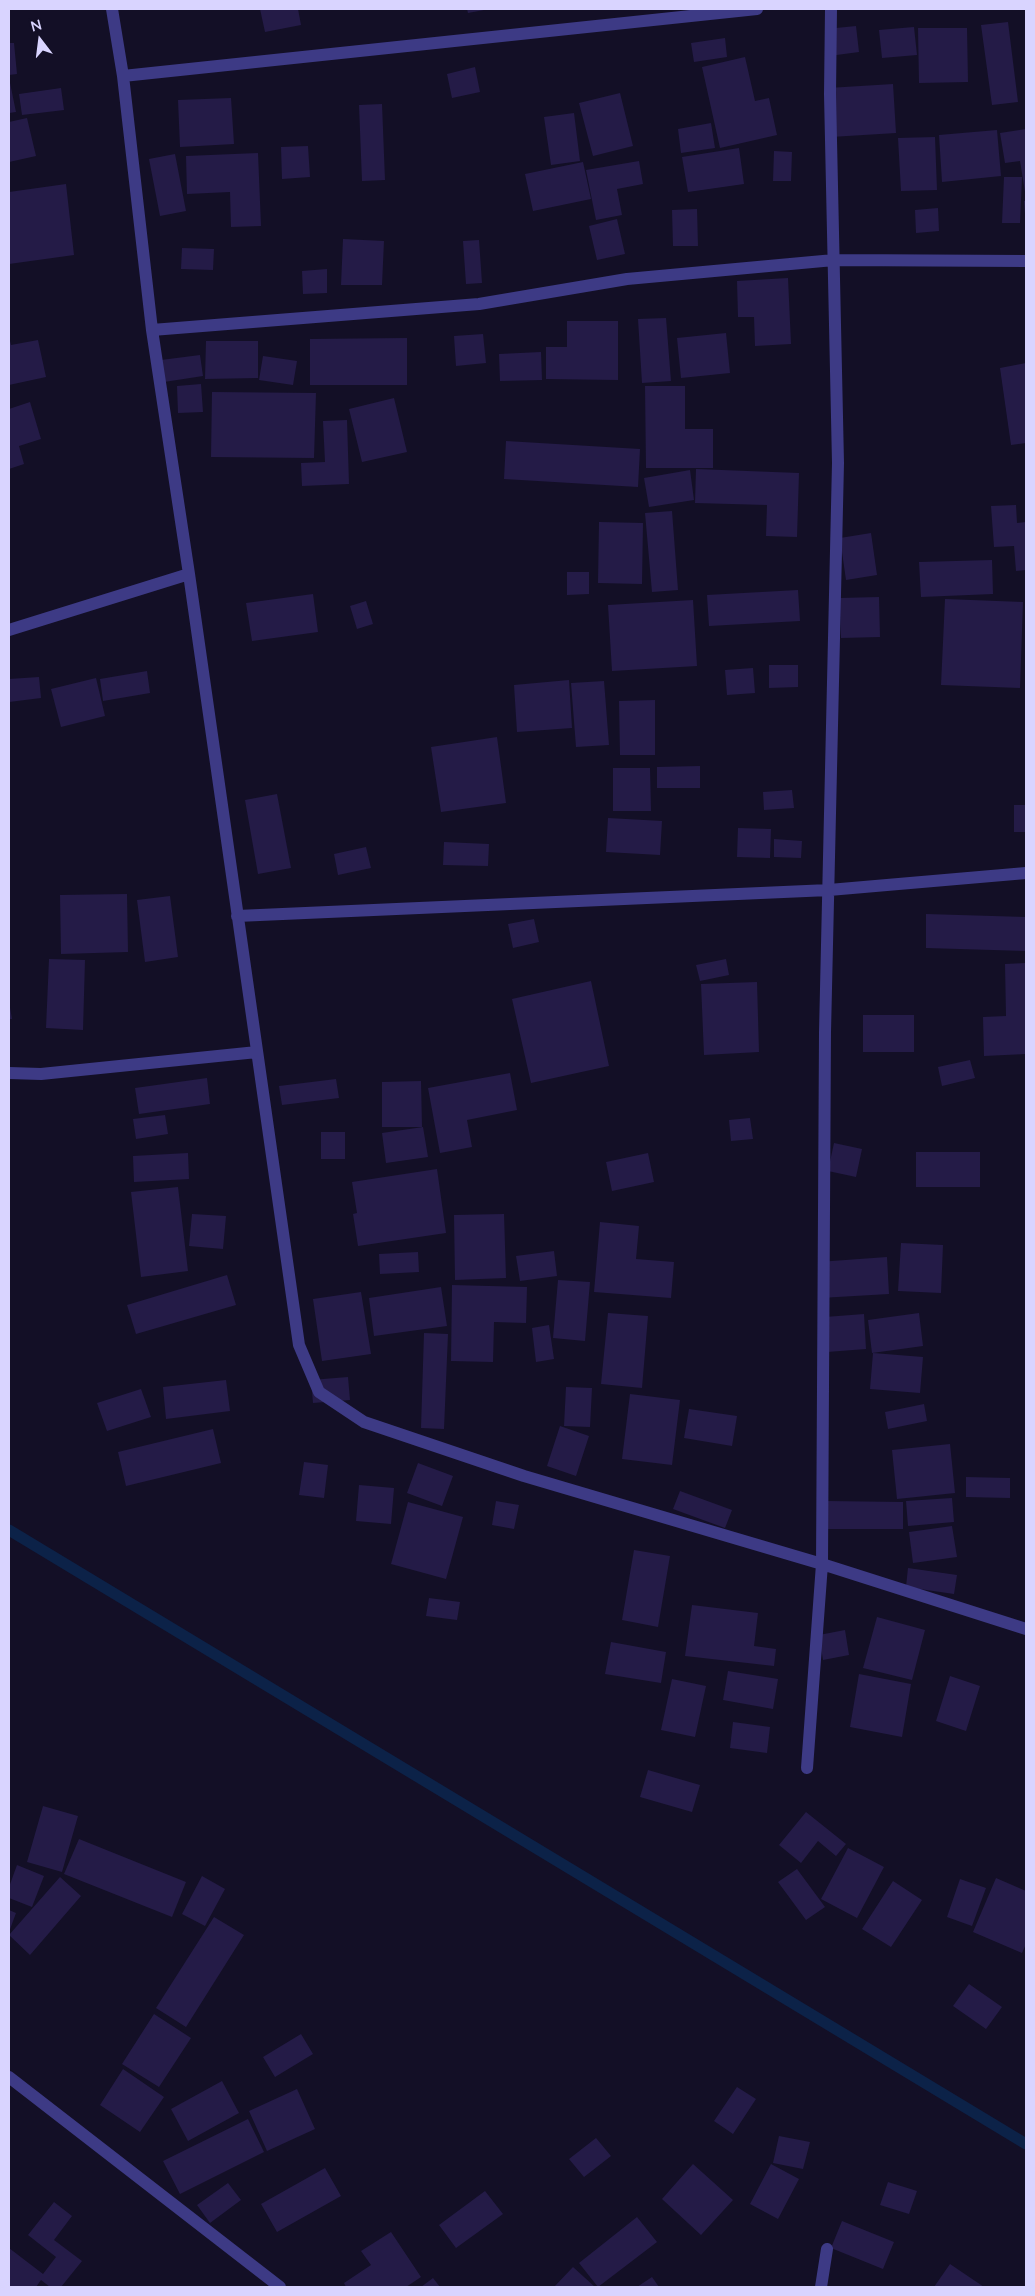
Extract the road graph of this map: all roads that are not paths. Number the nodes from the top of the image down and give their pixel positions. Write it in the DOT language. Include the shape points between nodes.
graph roads {
  1 [pos="112,9"];
  2 [pos="757,9"];
  3 [pos="831,9"];
  4 [pos="123,76"];
  5 [pos="834,260"];
  6 [pos="1026,261"];
  7 [pos="152,330"];
  8 [pos="189,574"];
  9 [pos="9,630"];
  10 [pos="1026,873"];
  11 [pos="829,890"];
  12 [pos="237,916"];
  13 [pos="257,1052"];
  14 [pos="9,1073"];
  15 [pos="822,1564"];
  16 [pos="1026,1629"];
  17 [pos="806,1768"];
  18 [pos="9,2078"];
  19 [pos="827,2249"];
  20 [pos="264,2282"];
  21 [pos="280,2287"];
  22 [pos="821,2287"];
  1 -- 4 [label="street"];
  2 -- 4 [label="street"];
  3 -- 5 [label="street"];
  4 -- 7 [label="street"];
  5 -- 6 [label="street"];
  5 -- 7 [label="street" via="627,279 479,304"];
  5 -- 11 [label="street" via="838,463"];
  7 -- 8 [label="street"];
  8 -- 9 [label="street"];
  8 -- 12 [label="street"];
  10 -- 11 [label="street"];
  11 -- 12 [label="street"];
  11 -- 15 [label="street"];
  12 -- 13 [label="street"];
  13 -- 14 [label="street" via="41,1074"];
  13 -- 15 [label="street" via="299,1345 319,1392 364,1422 524,1476"];
  15 -- 16 [label="street"];
  15 -- 17 [label="street"];
  18 -- 20 [label="street"];
  19 -- 22 [label="street"];
  20 -- 21 [label="street"];
}
